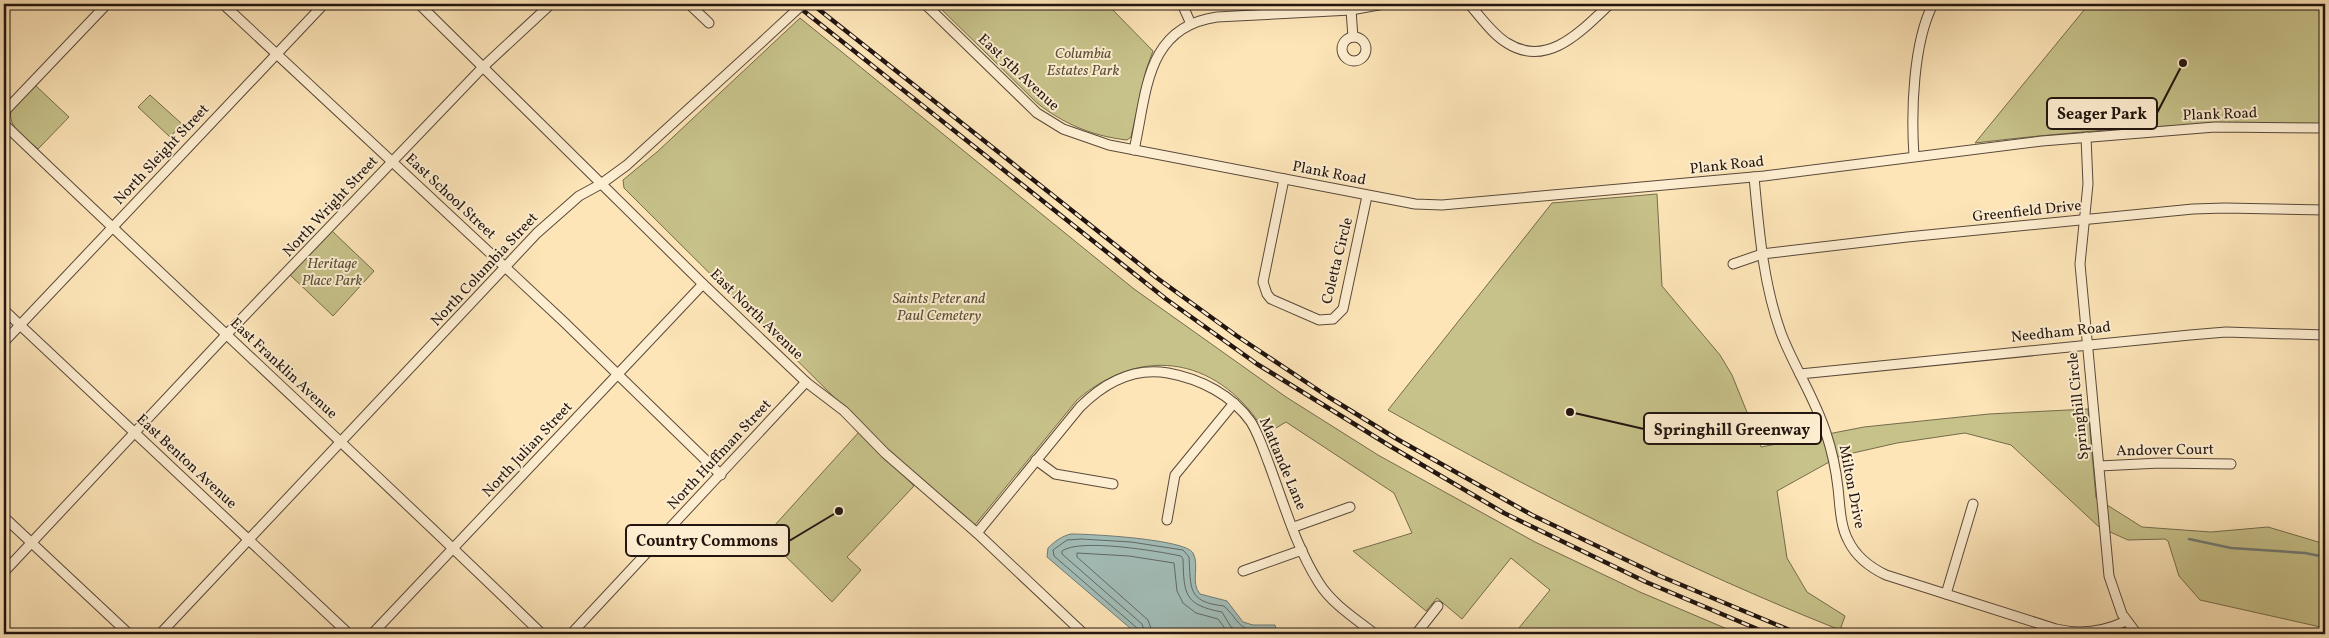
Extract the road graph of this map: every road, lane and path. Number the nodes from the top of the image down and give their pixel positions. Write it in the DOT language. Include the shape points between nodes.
graph roads {
  1 [pos="107,4"];
  2 [pos="223,4"];
  3 [pos="324,4"];
  4 [pos="419,4"];
  5 [pos="551,4"];
  6 [pos="689,4"];
  7 [pos="803,4"];
  8 [pos="925,4"];
  9 [pos="1182,4"];
  10 [pos="1289,4"];
  11 [pos="1384,4"];
  12 [pos="1469,4"];
  13 [pos="1610,4"];
  14 [pos="1933,4"];
  15 [pos="1351,10"];
  16 [pos="1289,14"];
  17 [pos="709,23"];
  18 [pos="1191,24"];
  19 [pos="1352,37"];
  20 [pos="276,54"];
  21 [pos="483,66"];
  22 [pos="4,112"];
  23 [pos="4,124"];
  24 [pos="2325,128"];
  25 [pos="2086,137"];
  26 [pos="1134,150"];
  27 [pos="1914,156"];
  28 [pos="392,162"];
  29 [pos="1754,177"];
  30 [pos="1284,179"];
  31 [pos="602,184"];
  32 [pos="1367,196"];
  33 [pos="2325,210"];
  34 [pos="2084,220"];
  35 [pos="113,227"];
  36 [pos="1762,254"];
  37 [pos="1733,264"];
  38 [pos="505,267"];
  39 [pos="703,284"];
  40 [pos="4,310"];
  41 [pos="20,324"];
  42 [pos="226,335"];
  43 [pos="2325,335"];
  44 [pos="4,342"];
  45 [pos="2087,344"];
  46 [pos="618,374"];
  47 [pos="1800,374"];
  48 [pos="806,382"];
  49 [pos="1234,403"];
  50 [pos="134,432"];
  51 [pos="341,441"];
  52 [pos="1036,460"];
  53 [pos="2231,464"];
  54 [pos="2099,466"];
  55 [pos="721,475"];
  56 [pos="1113,484"];
  57 [pos="1973,504"];
  58 [pos="1350,507"];
  59 [pos="4,517"];
  60 [pos="1167,520"];
  61 [pos="1294,527"];
  62 [pos="977,533"];
  63 [pos="249,539"];
  64 [pos="31,542"];
  65 [pos="454,548"];
  66 [pos="1302,550"];
  67 [pos="1243,571"];
  68 [pos="4,572"];
  69 [pos="1946,594"];
  70 [pos="1438,606"];
  71 [pos="2126,621"];
  72 [pos="129,634"];
  73 [pos="160,634"];
  74 [pos="349,634"];
  75 [pos="372,634"];
  76 [pos="542,634"];
  77 [pos="571,634"];
  78 [pos="1084,634"];
  79 [pos="1375,634"];
  80 [pos="1416,634"];
  81 [pos="2137,634"];
  1 -- 22 [label="street"];
  2 -- 20 [label="street, East School Street"];
  3 -- 20 [label="street, North Sleight Street"];
  4 -- 21 [label="street, East North Avenue"];
  5 -- 21 [label="street, North Wright Street"];
  6 -- 17 [label="street"];
  7 -- 31 [label="street, North Columbia Street, bridge" via="675,123"];
  8 -- 26 [label="street, East 5th Avenue" via="1046,120 1084,138"];
  9 -- 18 [label="street"];
  10 -- 16 [label="street"];
  11 -- 15 [label="street"];
  12 -- 13 [label="street" via="1507,43 1532,51 1547,51 1567,42"];
  14 -- 27 [label="street" via="1921,36 1917,62"];
  15 -- 16 [label="street"];
  15 -- 19 [label="street"];
  16 -- 18 [label="street" via="1217,17"];
  18 -- 26 [label="street" via="1170,38 1156,56"];
  20 -- 28 [label="street, East School Street"];
  20 -- 35 [label="street, North Sleight Street"];
  21 -- 28 [label="street, North Wright Street"];
  21 -- 31 [label="street, East North Avenue"];
  23 -- 35 [label="street, East Franklin Avenue"];
  24 -- 25 [label="street, Plank Road" via="2214,127"];
  25 -- 27 [label="street, Plank Road"];
  25 -- 34 [label="street, Springhill Circle" via="2088,184"];
  26 -- 30 [label="street, Plank Road"];
  27 -- 29 [label="street, Plank Road"];
  28 -- 38 [label="street, East School Street"];
  28 -- 42 [label="street, North Wright Street"];
  29 -- 32 [label="street, Plank Road" via="1442,205"];
  29 -- 36 [label="street, Milton Drive"];
  30 -- 32 [label="street, Plank Road"];
  30 -- 32 [label="street, Coletta Circle" via="1264,289 1271,298 1319,320 1333,319 1343,309"];
  31 -- 38 [label="street, North Columbia Street" via="579,196 546,224"];
  31 -- 39 [label="street, East North Avenue"];
  33 -- 34 [label="street, Greenfield Drive" via="2225,208"];
  34 -- 36 [label="street, Greenfield Drive"];
  34 -- 45 [label="street, Springhill Circle" via="2080,264"];
  35 -- 41 [label="street, North Sleight Street"];
  35 -- 42 [label="street, East Franklin Avenue"];
  36 -- 37 [label="street, Greenfield Drive"];
  36 -- 47 [label="street, Milton Drive" via="1772,304"];
  38 -- 46 [label="street, East School Street"];
  38 -- 51 [label="street, North Columbia Street"];
  39 -- 46 [label="street, North Julian Street"];
  39 -- 48 [label="street, East North Avenue"];
  40 -- 41 [label="street, East Benton Avenue"];
  41 -- 44 [label="street, North Sleight Street"];
  41 -- 50 [label="street, East Benton Avenue"];
  42 -- 50 [label="street, North Wright Street"];
  42 -- 51 [label="street, East Franklin Avenue"];
  43 -- 45 [label="street, Needham Road" via="2226,332"];
  45 -- 47 [label="street, Needham Road"];
  45 -- 54 [label="street, Springhill Circle"];
  46 -- 55 [label="street, East School Street"];
  46 -- 65 [label="street, North Julian Street"];
  47 -- 69 [label="street, Milton Drive" via="1826,432 1845,532 1852,548 1875,570"];
  48 -- 55 [label="street, North Huffman Street"];
  48 -- 62 [label="street, East North Avenue" via="844,411 885,453"];
  49 -- 52 [label="street, Mattande Lane" via="1211,387 1181,376 1158,371 1132,375 1105,386 1089,397"];
  49 -- 60 [label="street" via="1175,475"];
  49 -- 61 [label="street, Mattande Lane" via="1251,423 1259,439"];
  50 -- 63 [label="street, East Benton Avenue"];
  50 -- 64 [label="street, North Wright Street"];
  51 -- 63 [label="street, North Columbia Street"];
  51 -- 65 [label="street, East Franklin Avenue"];
  52 -- 56 [label="street" via="1055,474"];
  52 -- 62 [label="street, Mattande Lane"];
  53 -- 54 [label="street, Andover Court"];
  54 -- 71 [label="street, Springhill Circle" via="2109,576"];
  55 -- 77 [label="street, North Huffman Street"];
  57 -- 69 [label="street"];
  58 -- 61 [label="street"];
  59 -- 64 [label="street"];
  61 -- 66 [label="street, Mattande Lane"];
  62 -- 78 [label="street, East North Avenue"];
  63 -- 73 [label="street, North Columbia Street"];
  63 -- 74 [label="street, East Benton Avenue"];
  64 -- 68 [label="street, North Wright Street"];
  64 -- 72 [label="street"];
  65 -- 75 [label="street, North Julian Street"];
  65 -- 76 [label="street, East Franklin Avenue"];
  66 -- 67 [label="street"];
  66 -- 79 [label="street, Mattande Lane" via="1320,585"];
  69 -- 71 [label="street, Milton Drive" via="2071,633 2094,632"];
  70 -- 80 [label="street"];
  71 -- 81 [label="street, Springhill Circle"];
}
